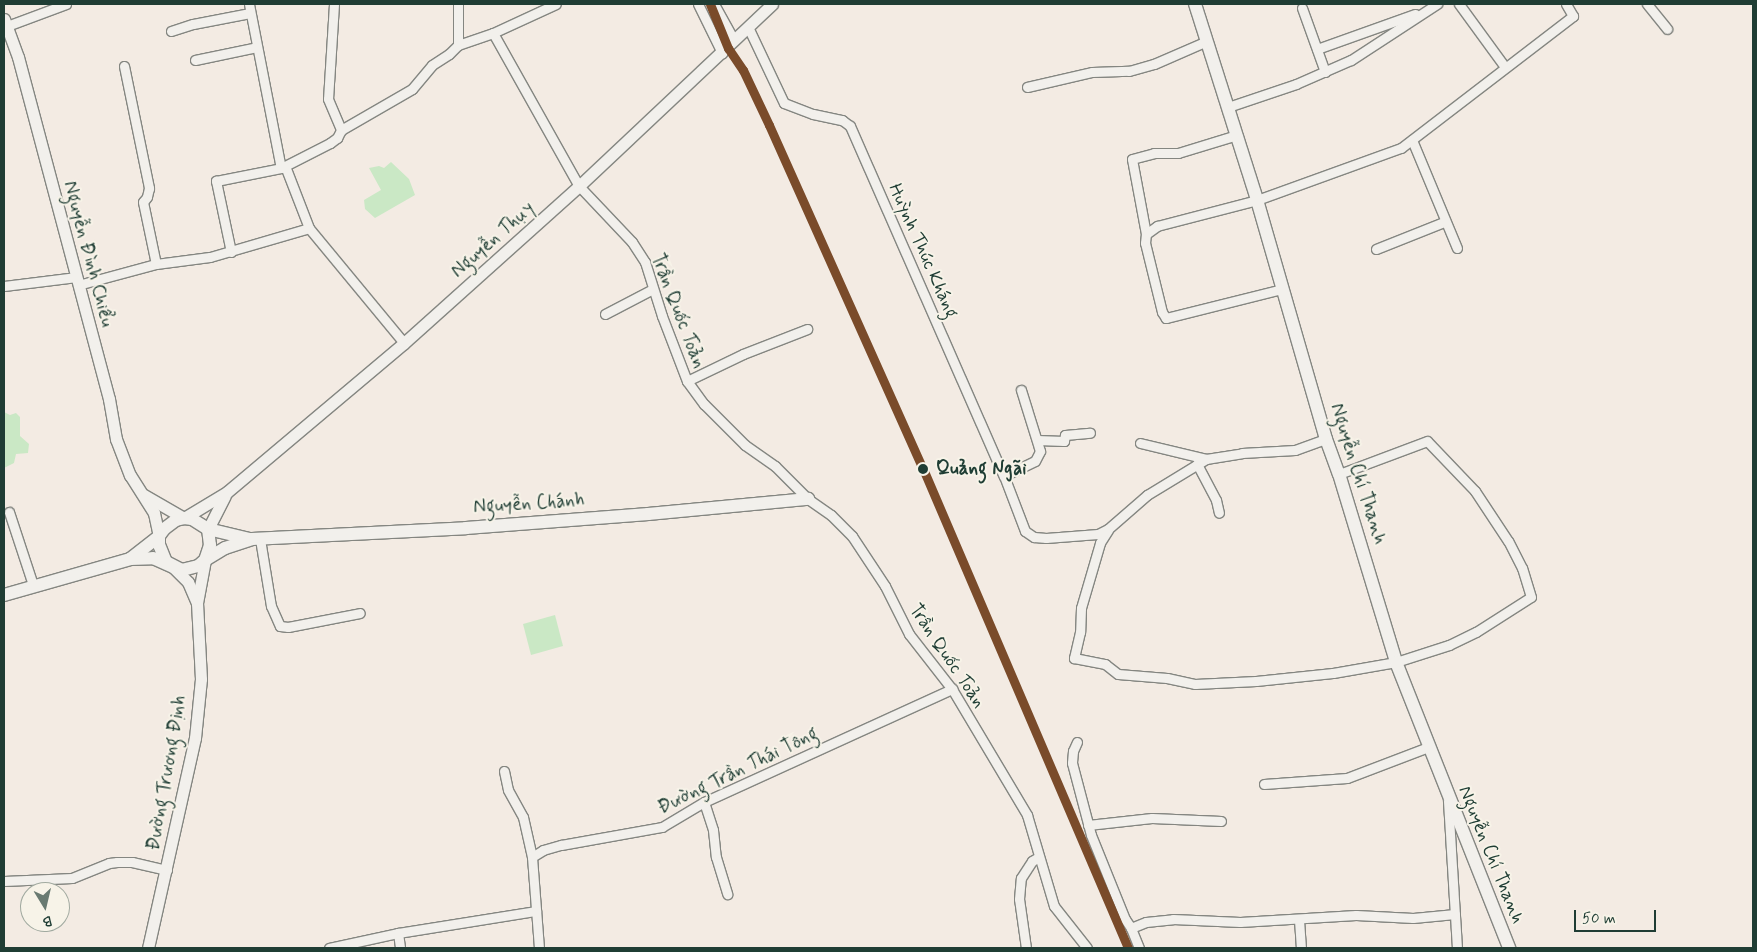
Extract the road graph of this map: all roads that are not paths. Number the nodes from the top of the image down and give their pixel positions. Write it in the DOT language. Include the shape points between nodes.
graph roads {
  1 [pos="66,4"];
  2 [pos="334,4"];
  3 [pos="458,4"];
  4 [pos="556,4"];
  5 [pos="698,4"];
  6 [pos="714,4"];
  7 [pos="772,4"];
  8 [pos="1195,4"];
  9 [pos="1459,4"];
  10 [pos="1566,4"];
  11 [pos="1647,4"];
  12 [pos="1433,6"];
  13 [pos="250,8"];
  14 [pos="1302,8"];
  15 [pos="6,23"];
  16 [pos="748,27"];
  17 [pos="1667,29"];
  18 [pos="171,31"];
  19 [pos="493,33"];
  20 [pos="734,40"];
  21 [pos="1207,42"];
  22 [pos="458,45"];
  23 [pos="257,47"];
  24 [pos="1317,49"];
  25 [pos="722,53"];
  26 [pos="195,60"];
  27 [pos="124,66"];
  28 [pos="1505,67"];
  29 [pos="1325,72"];
  30 [pos="1027,87"];
  31 [pos="1228,107"];
  32 [pos="341,130"];
  33 [pos="1237,135"];
  34 [pos="1412,140"];
  35 [pos="283,167"];
  36 [pos="579,186"];
  37 [pos="1257,200"];
  38 [pos="1444,222"];
  39 [pos="309,228"];
  40 [pos="1146,234"];
  41 [pos="1457,248"];
  42 [pos="1376,249"];
  43 [pos="231,252"];
  44 [pos="156,264"];
  45 [pos="77,281"];
  46 [pos="4,286"];
  47 [pos="1282,288"];
  48 [pos="654,289"];
  49 [pos="605,314"];
  50 [pos="807,329"];
  51 [pos="404,342"];
  52 [pos="687,381"];
  53 [pos="1021,390"];
  54 [pos="1090,433"];
  55 [pos="1326,439"];
  56 [pos="1037,440"];
  57 [pos="1140,443"];
  58 [pos="1206,459"];
  59 [pos="1197,464"];
  60 [pos="1339,474"];
  61 [pos="1004,476"];
  62 [pos="228,492"];
  63 [pos="144,495"];
  64 [pos="808,499"];
  65 [pos="9,512"];
  66 [pos="1219,513"];
  67 [pos="184,518"];
  68 [pos="208,529"];
  69 [pos="1108,530"];
  70 [pos="159,536"];
  71 [pos="256,539"];
  72 [pos="130,559"];
  73 [pos="205,560"];
  74 [pos="173,567"];
  75 [pos="33,586"];
  76 [pos="4,594"];
  77 [pos="197,603"];
  78 [pos="360,613"];
  79 [pos="1396,662"];
  80 [pos="952,689"];
  81 [pos="1076,742"];
  82 [pos="1428,747"];
  83 [pos="504,771"];
  84 [pos="1264,784"];
  85 [pos="1448,799"];
  86 [pos="704,802"];
  87 [pos="1222,821"];
  88 [pos="1088,825"];
  89 [pos="532,857"];
  90 [pos="1039,857"];
  91 [pos="167,870"];
  92 [pos="4,882"];
  93 [pos="727,894"];
  94 [pos="536,911"];
  95 [pos="1455,914"];
  96 [pos="1299,920"];
  97 [pos="1131,928"];
  98 [pos="398,933"];
  99 [pos="148,948"];
  100 [pos="329,948"];
  101 [pos="400,948"];
  102 [pos="539,948"];
  103 [pos="1026,948"];
  104 [pos="1087,948"];
  105 [pos="1139,948"];
  106 [pos="1301,948"];
  107 [pos="1457,948"];
  108 [pos="1509,948"];
  1 -- 15 [label="street"];
  2 -- 32 [label="street" via="328,99"];
  3 -- 22 [label="street"];
  4 -- 19 [label="street"];
  5 -- 25 [label="street"];
  6 -- 20 [label="street"];
  7 -- 16 [label="street, Nguyễn Thụy"];
  8 -- 21 [label="main road, Nguyễn Chí Thanh"];
  9 -- 28 [label="street"];
  10 -- 28 [label="street" via="1573,16"];
  11 -- 17 [label="street"];
  12 -- 24 [label="street"];
  12 -- 29 [label="street" via="1351,60"];
  13 -- 18 [label="street"];
  13 -- 23 [label="street"];
  14 -- 24 [label="street"];
  15 -- 45 [label="street, Nguyễn Đình Chiểu" via="18,57"];
  16 -- 20 [label="street, Nguyễn Thụy"];
  16 -- 61 [label="street, Huỳnh Thúc Kháng" via="784,103 842,120 850,126"];
  19 -- 22 [label="street"];
  19 -- 36 [label="street, Trần Quốc Toản"];
  20 -- 25 [label="street, Nguyễn Thụy"];
  21 -- 30 [label="street" via="1129,71 1092,72"];
  21 -- 31 [label="main road, Nguyễn Chí Thanh"];
  22 -- 32 [label="street" via="432,65 412,89"];
  23 -- 26 [label="street"];
  23 -- 35 [label="street"];
  24 -- 29 [label="street"];
  25 -- 36 [label="street, Nguyễn Thụy"];
  27 -- 44 [label="street" via="149,188 143,202"];
  28 -- 34 [label="street"];
  29 -- 31 [label="street"];
  31 -- 33 [label="main road, Nguyễn Chí Thanh"];
  32 -- 35 [label="street" via="330,143"];
  33 -- 37 [label="main road, Nguyễn Chí Thanh"];
  33 -- 40 [label="street" via="1178,153 1154,153 1132,159"];
  34 -- 37 [label="street" via="1401,148"];
  34 -- 38 [label="street"];
  35 -- 39 [label="street"];
  35 -- 43 [label="street" via="216,181"];
  36 -- 48 [label="street, Trần Quốc Toản" via="632,242 645,262"];
  36 -- 51 [label="street, Nguyễn Thụy"];
  37 -- 40 [label="street" via="1157,226"];
  37 -- 47 [label="main road, Nguyễn Chí Thanh"];
  38 -- 41 [label="street"];
  38 -- 42 [label="street"];
  39 -- 43 [label="street"];
  39 -- 51 [label="street"];
  40 -- 47 [label="street" via="1145,243 1166,318"];
  43 -- 44 [label="street"];
  44 -- 45 [label="street"];
  45 -- 46 [label="street"];
  45 -- 63 [label="street, Nguyễn Đình Chiểu" via="110,399 116,438 130,475"];
  47 -- 55 [label="main road, Nguyễn Chí Thanh"];
  48 -- 49 [label="street"];
  48 -- 52 [label="street, Trần Quốc Toản"];
  50 -- 52 [label="street" via="743,354"];
  51 -- 62 [label="street, Nguyễn Thụy"];
  52 -- 64 [label="street, Trần Quốc Toản" via="704,404 745,445 775,466"];
  53 -- 56 [label="street"];
  54 -- 56 [label="street" via="1065,434 1064,441"];
  55 -- 58 [label="street" via="1295,450"];
  55 -- 60 [label="main road, Nguyễn Chí Thanh"];
  56 -- 61 [label="street" via="1040,451 1035,461"];
  57 -- 58 [label="street"];
  58 -- 59 [label="street"];
  59 -- 66 [label="street" via="1216,500"];
  59 -- 69 [label="street" via="1147,495"];
  60 -- 79 [label="main road, Nguyễn Chí Thanh"];
  60 -- 79 [label="street" via="1427,441 1474,491 1508,541 1531,598 1449,645"];
  61 -- 69 [label="street, Huỳnh Thúc Kháng" via="1025,531 1034,537 1098,534"];
  62 -- 67 [label="street"];
  62 -- 68 [label="street"];
  63 -- 67 [label="street"];
  63 -- 70 [label="street, Nguyễn Đình Chiểu" via="154,513"];
  64 -- 71 [label="main road, Nguyễn Chánh" via="466,528"];
  64 -- 80 [label="street, Trần Quốc Toản" via="831,515 852,536 885,586 908,634"];
  65 -- 75 [label="street"];
  67 -- 68 [label="main road"];
  67 -- 70 [label="main road" via="169,524"];
  68 -- 71 [label="main road"];
  68 -- 73 [label="main road" via="210,545"];
  69 -- 79 [label="street" via="1100,542 1081,608 1074,658 1105,664 1118,674 1195,684 1324,674"];
  70 -- 72 [label="main road"];
  70 -- 74 [label="main road" via="161,554"];
  71 -- 73 [label="main road" via="225,548"];
  71 -- 78 [label="street" via="271,606 280,626"];
  72 -- 74 [label="main road" via="153,558"];
  72 -- 75 [label="main road"];
  73 -- 74 [label="main road" via="190,569"];
  73 -- 77 [label="street, Đường Trương Định"];
  74 -- 77 [label="street, Đường Trương Định" via="188,582"];
  75 -- 76 [label="main road"];
  77 -- 91 [label="street, Đường Trương Định" via="201,679 196,728"];
  79 -- 82 [label="main road, Nguyễn Chí Thanh"];
  80 -- 86 [label="street, Đường Trần Thái Tông"];
  80 -- 90 [label="street, Trần Quốc Toản" via="1027,815"];
  81 -- 88 [label="street" via="1072,763"];
  82 -- 84 [label="street" via="1347,778"];
  82 -- 85 [label="main road, Nguyễn Chí Thanh"];
  83 -- 89 [label="street" via="508,790 524,817"];
  85 -- 95 [label="street"];
  85 -- 108 [label="main road, Nguyễn Chí Thanh"];
  86 -- 89 [label="street, Đường Trần Thái Tông" via="662,827 561,845"];
  86 -- 93 [label="street"];
  87 -- 88 [label="street" via="1152,818"];
  88 -- 97 [label="street"];
  89 -- 94 [label="street"];
  90 -- 103 [label="street" via="1032,861 1021,878 1019,899"];
  90 -- 104 [label="street, Trần Quốc Toản" via="1054,906"];
  91 -- 92 [label="street" via="117,862 72,878"];
  91 -- 99 [label="street, Đường Trương Định"];
  94 -- 98 [label="street"];
  94 -- 102 [label="street"];
  95 -- 96 [label="street" via="1413,918 1356,915"];
  95 -- 107 [label="street"];
  96 -- 97 [label="street" via="1173,920 1146,922"];
  96 -- 106 [label="street"];
  97 -- 105 [label="street"];
  98 -- 100 [label="street"];
  98 -- 101 [label="street"];
}
